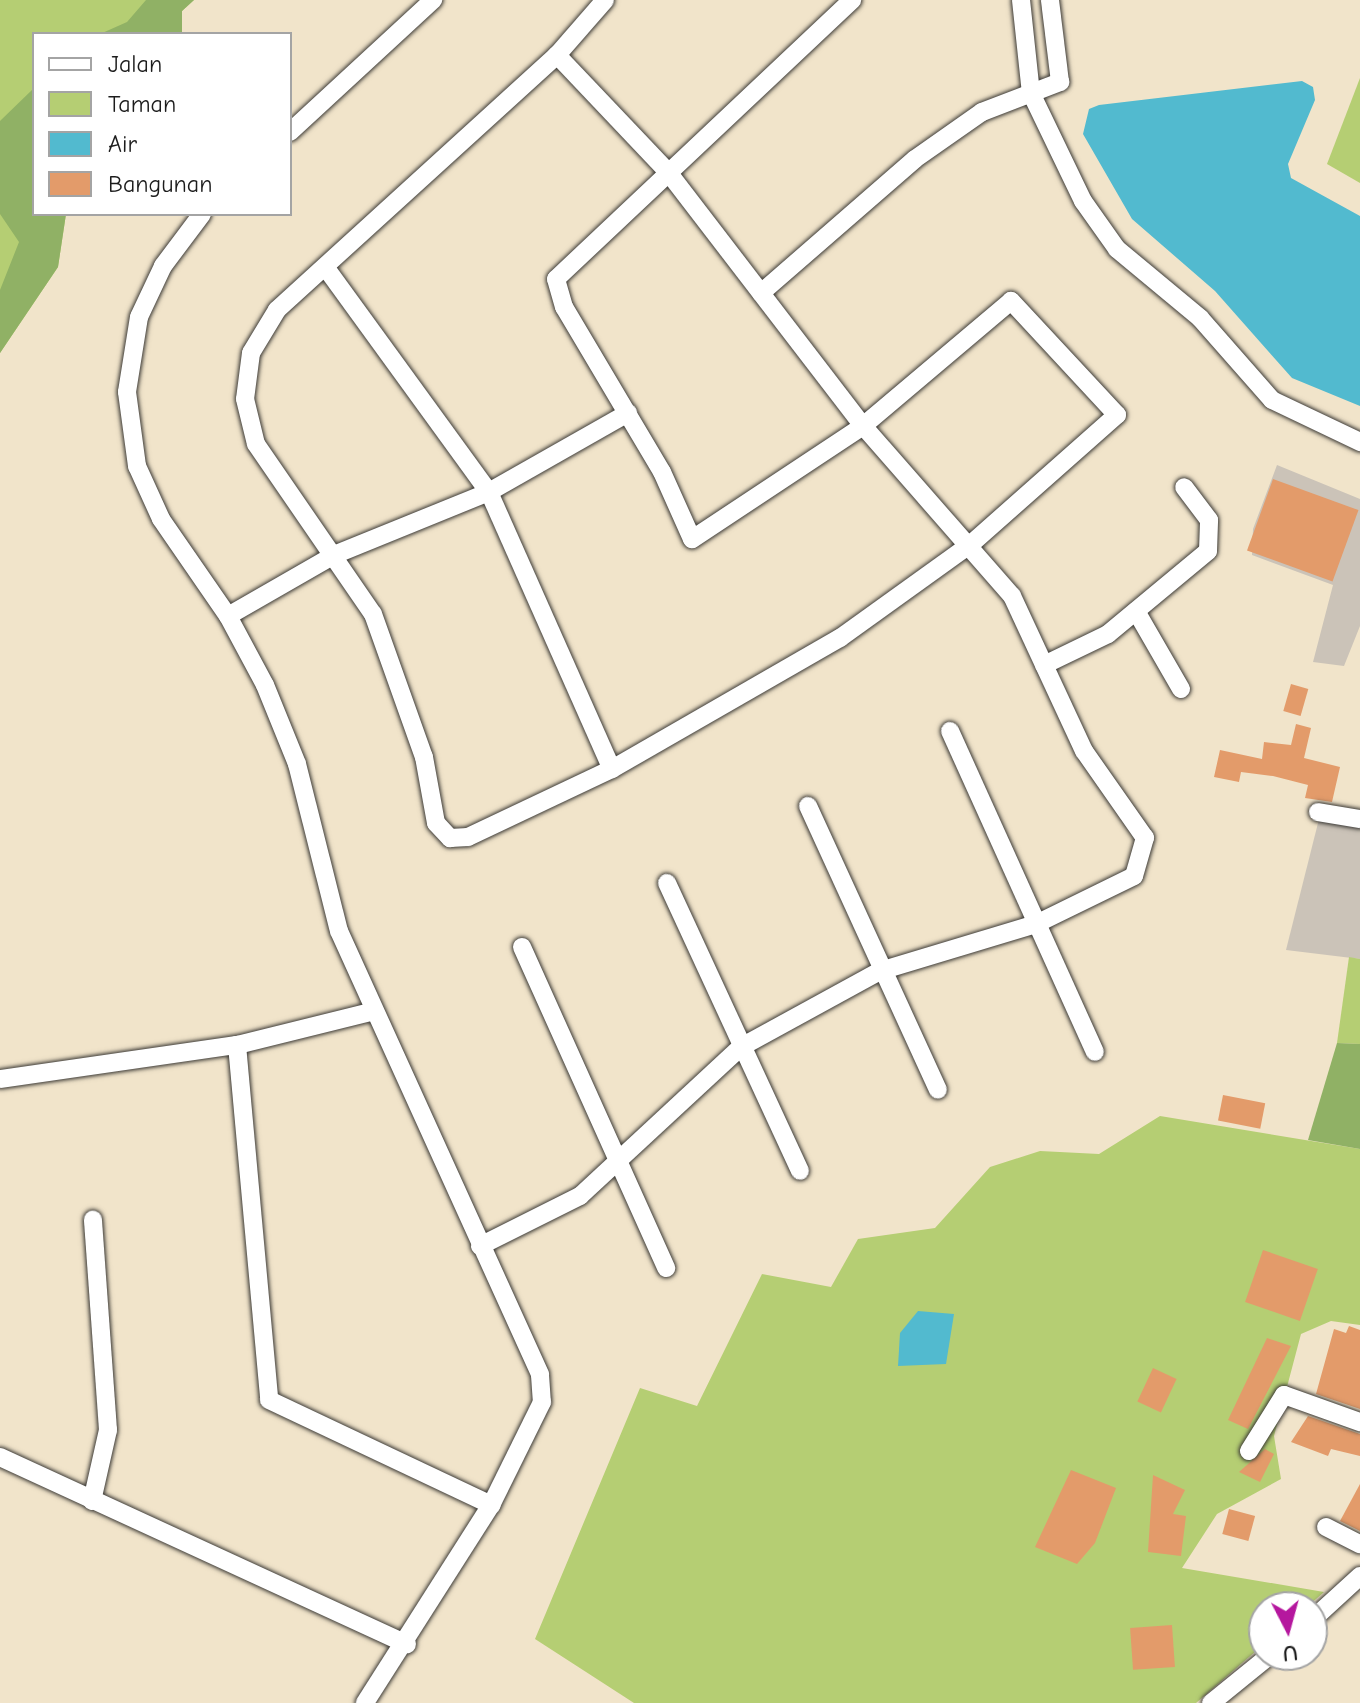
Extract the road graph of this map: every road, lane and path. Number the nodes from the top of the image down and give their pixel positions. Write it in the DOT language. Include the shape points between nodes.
graph roads {
  1 [pos="433,0"];
  2 [pos="605,0"];
  3 [pos="852,0"];
  4 [pos="1021,0"];
  5 [pos="1050,0"];
  6 [pos="557,55"];
  7 [pos="1031,93"];
  8 [pos="292,130"];
  9 [pos="667,171"];
  10 [pos="200,216"];
  11 [pos="326,268"];
  12 [pos="761,293"];
  13 [pos="628,413"];
  14 [pos="863,426"];
  15 [pos="1360,442"];
  16 [pos="1184,487"];
  17 [pos="489,492"];
  18 [pos="971,544"];
  19 [pos="334,555"];
  20 [pos="1136,611"];
  21 [pos="228,616"];
  22 [pos="1044,665"];
  23 [pos="1181,689"];
  24 [pos="950,731"];
  25 [pos="612,769"];
  26 [pos="808,806"];
  27 [pos="1318,812"];
  28 [pos="1360,819"];
  29 [pos="667,883"];
  30 [pos="1036,924"];
  31 [pos="522,947"];
  32 [pos="880,971"];
  33 [pos="374,1011"];
  34 [pos="237,1045"];
  35 [pos="741,1047"];
  36 [pos="1095,1052"];
  37 [pos="0,1079"];
  38 [pos="938,1090"];
  39 [pos="619,1159"];
  40 [pos="800,1171"];
  41 [pos="93,1220"];
  42 [pos="480,1246"];
  43 [pos="666,1268"];
  44 [pos="1360,1422"];
  45 [pos="1249,1451"];
  46 [pos="0,1457"];
  47 [pos="92,1501"];
  48 [pos="491,1505"];
  49 [pos="1326,1527"];
  50 [pos="1360,1544"];
  51 [pos="1360,1576"];
  52 [pos="1328,1605"];
  53 [pos="407,1644"];
  54 [pos="1254,1671"];
  55 [pos="1232,1694"];
  56 [pos="365,1703"];
  57 [pos="1211,1703"];
  1 -- 8 [label="street"];
  2 -- 6 [label="street"];
  3 -- 9 [label="street"];
  4 -- 7 [label="street"];
  5 -- 7 [label="street" via="1060,82"];
  6 -- 9 [label="street"];
  6 -- 11 [label="street"];
  7 -- 12 [label="street" via="982,112 915,159"];
  7 -- 15 [label="street" via="1083,201 1117,249 1200,318 1272,400"];
  9 -- 12 [label="street"];
  9 -- 13 [label="street" via="556,279 564,307"];
  10 -- 21 [label="street" via="163,266 139,317 127,392 137,466 161,519"];
  11 -- 17 [label="street"];
  11 -- 19 [label="street" via="277,310 251,353 245,399 256,444"];
  12 -- 14 [label="street"];
  13 -- 14 [label="street" via="692,539"];
  13 -- 17 [label="street"];
  14 -- 18 [label="street"];
  14 -- 18 [label="street" via="1011,301 1117,415"];
  16 -- 20 [label="street" via="1209,520 1208,551"];
  17 -- 19 [label="street"];
  17 -- 25 [label="street"];
  18 -- 22 [label="street" via="1012,596"];
  18 -- 25 [label="street" via="827,646"];
  19 -- 21 [label="street"];
  19 -- 25 [label="street" via="390,656 424,757 436,823 450,838 468,837"];
  20 -- 22 [label="street" via="1108,634"];
  20 -- 23 [label="street"];
  21 -- 33 [label="street" via="297,764 339,931"];
  22 -- 30 [label="street" via="1084,751 1145,838 1134,876"];
  24 -- 30 [label="street"];
  26 -- 32 [label="street"];
  27 -- 28 [label="street"];
  29 -- 35 [label="street"];
  30 -- 32 [label="street"];
  30 -- 36 [label="street"];
  31 -- 39 [label="street"];
  32 -- 35 [label="street"];
  32 -- 38 [label="street"];
  33 -- 34 [label="street"];
  33 -- 42 [label="street"];
  34 -- 37 [label="street"];
  34 -- 48 [label="street" via="269,1400"];
  35 -- 39 [label="street"];
  35 -- 40 [label="street"];
  39 -- 42 [label="street" via="580,1196"];
  39 -- 43 [label="street"];
  41 -- 47 [label="street" via="108,1430"];
  42 -- 48 [label="street" via="540,1375 542,1402"];
  44 -- 45 [label="street" via="1284,1395"];
  46 -- 47 [label="street"];
  47 -- 53 [label="street"];
  48 -- 53 [label="street"];
  49 -- 50 [label="street"];
  51 -- 52 [label="street"];
  53 -- 56 [label="street"];
  54 -- 55 [label="street"];
  55 -- 57 [label="street"];
}
